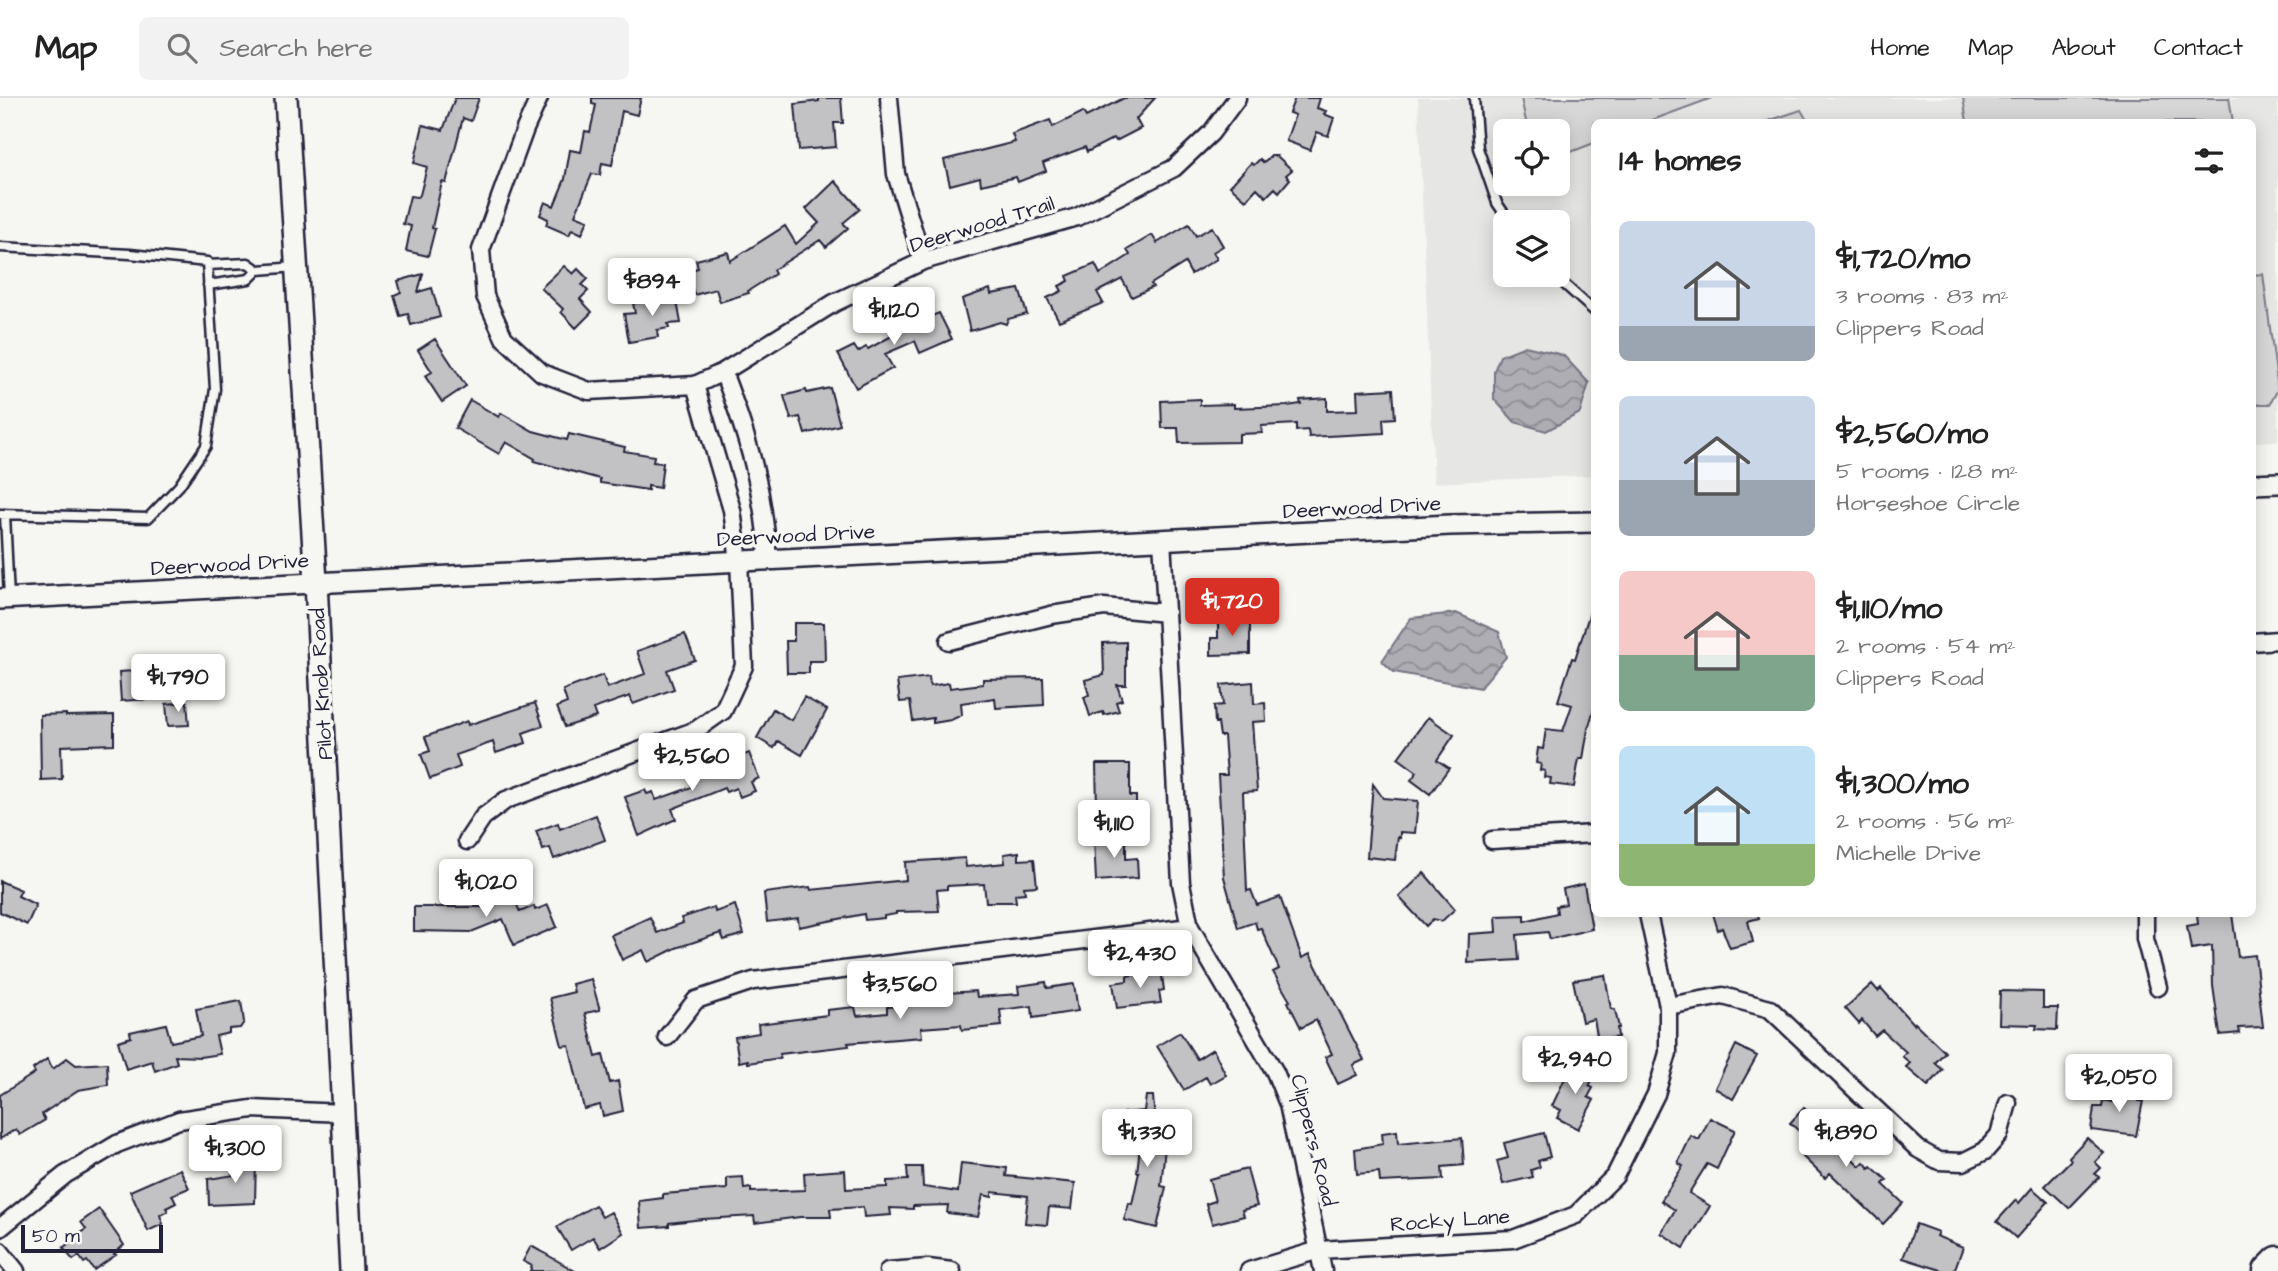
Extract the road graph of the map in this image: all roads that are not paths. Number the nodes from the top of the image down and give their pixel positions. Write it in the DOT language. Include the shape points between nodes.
graph roads {
  1 [pos="286,98"];
  2 [pos="539,98"];
  3 [pos="889,98"];
  4 [pos="1237,98"];
  5 [pos="1474,98"];
  6 [pos="1502,210"];
  7 [pos="0,247"];
  8 [pos="923,261"];
  9 [pos="207,265"];
  10 [pos="296,267"];
  11 [pos="258,270"];
  12 [pos="208,285"];
  13 [pos="1567,287"];
  14 [pos="1591,308"];
  15 [pos="723,372"];
  16 [pos="695,385"];
  17 [pos="2278,483"];
  18 [pos="2256,484"];
  19 [pos="3,514"];
  20 [pos="1591,522"];
  21 [pos="1162,539"];
  22 [pos="768,559"];
  23 [pos="739,561"];
  24 [pos="316,582"];
  25 [pos="5,598"];
  26 [pos="1166,613"];
  27 [pos="2278,640"];
  28 [pos="949,641"];
  29 [pos="2256,642"];
  30 [pos="1591,834"];
  31 [pos="1492,840"];
  32 [pos="467,841"];
  33 [pos="1649,917"];
  34 [pos="2145,917"];
  35 [pos="1190,927"];
  36 [pos="2158,987"];
  37 [pos="1668,1006"];
  38 [pos="667,1037"];
  39 [pos="2008,1103"];
  40 [pos="343,1113"];
  41 [pos="0,1228"];
  42 [pos="1319,1250"];
  43 [pos="0,1251"];
  44 [pos="2278,1261"];
  45 [pos="16,1271"];
  46 [pos="351,1271"];
  47 [pos="888,1271"];
  48 [pos="952,1271"];
  49 [pos="1249,1271"];
  50 [pos="1323,1271"];
  51 [pos="2268,1271"];
  1 -- 10 [label="main road, Pilot Knob Road"];
  2 -- 16 [label="street, Deerwood Trail" via="481,250 485,296 504,338 542,373 589,391"];
  3 -- 8 [label="street" via="896,174"];
  4 -- 8 [label="street, Deerwood Trail" via="1211,133 1174,168 1077,217"];
  5 -- 6 [label="lane" via="1478,148"];
  7 -- 9 [label="lane" via="130,254"];
  8 -- 15 [label="street, Deerwood Trail" via="834,303"];
  9 -- 11 [label="lane" via="248,263"];
  9 -- 12 [label="lane"];
  10 -- 11 [label="lane"];
  10 -- 24 [label="main road, Pilot Knob Road"];
  11 -- 12 [label="lane" via="249,279"];
  12 -- 19 [label="lane" via="215,388 206,446 179,486 148,518"];
  13 -- 14 [label="lane"];
  15 -- 16 [label="street, Deerwood Trail"];
  15 -- 22 [label="street" via="747,432 764,507"];
  16 -- 23 [label="street" via="732,510"];
  17 -- 18 [label="street"];
  19 -- 25 [label="lane"];
  20 -- 21 [label="street, Deerwood Drive"];
  21 -- 22 [label="street, Deerwood Drive"];
  21 -- 26 [label="street, Clippers Road"];
  22 -- 23 [label="street, Deerwood Drive"];
  23 -- 24 [label="street, Deerwood Drive"];
  23 -- 32 [label="street" via="744,666 723,711 696,730 506,800 483,817"];
  24 -- 25 [label="street, Deerwood Drive"];
  24 -- 40 [label="main road, Pilot Knob Road"];
  26 -- 28 [label="street" via="1104,607 1051,615"];
  26 -- 35 [label="street, Clippers Road" via="1181,884"];
  27 -- 29 [label="street"];
  30 -- 31 [label="street"];
  33 -- 37 [label="street, Rocky Lane"];
  34 -- 36 [label="street" via="2145,939"];
  35 -- 38 [label="street" via="753,981 696,1000"];
  35 -- 42 [label="street, Clippers Road" via="1275,1072 1288,1104"];
  37 -- 39 [label="street" via="1723,996 1770,1009 1918,1149 1939,1161 1963,1162 1985,1151 1998,1135"];
  37 -- 42 [label="street, Rocky Lane" via="1668,1053 1656,1094 1615,1176 1576,1214 1513,1239"];
  40 -- 41 [label="street" via="252,1109 179,1120 117,1144 75,1168"];
  40 -- 46 [label="main road, Pilot Knob Road"];
  42 -- 49 [label="street, Rocky Lane"];
  42 -- 50 [label="street, Clippers Road"];
  43 -- 45 [label="street"];
  44 -- 51 [label="highway"];
  47 -- 48 [label="street"];
}
